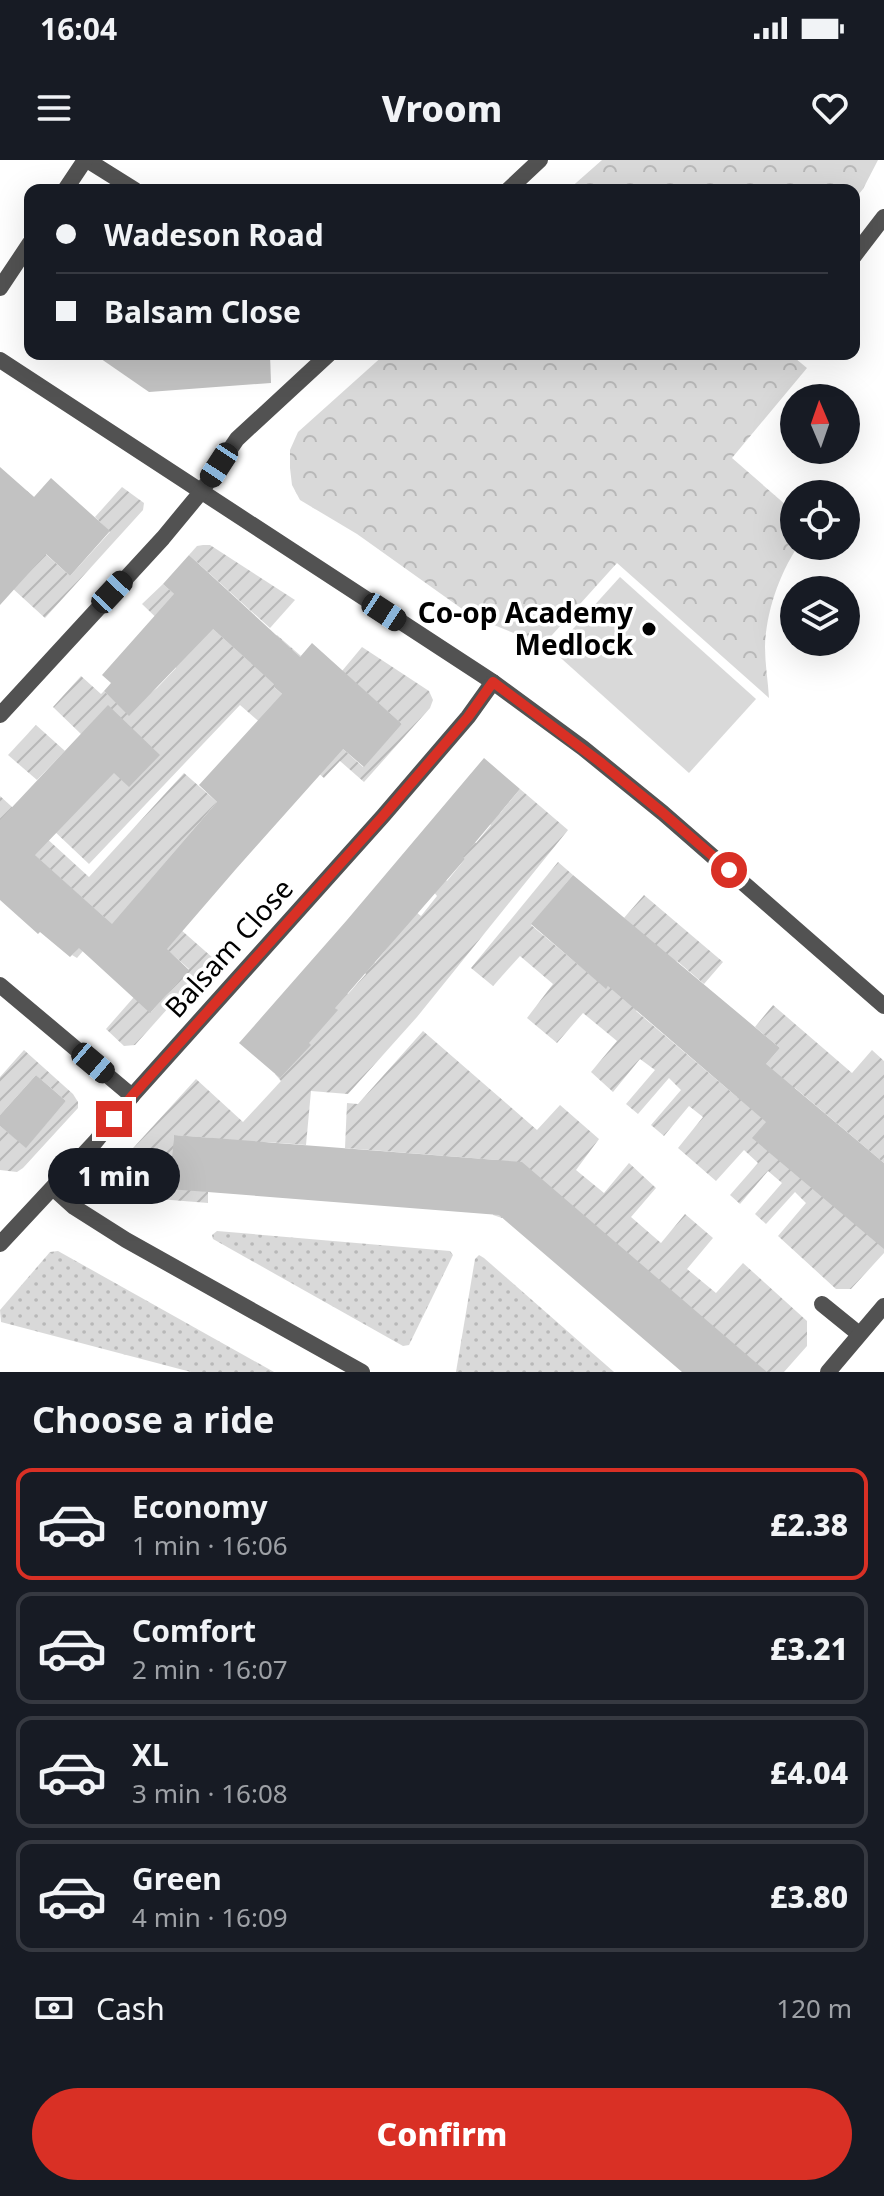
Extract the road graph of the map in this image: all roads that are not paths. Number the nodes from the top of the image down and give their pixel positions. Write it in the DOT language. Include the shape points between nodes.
graph roads {
  1 [pos="86,160"];
  2 [pos="540,160"];
  3 [pos="69,184"];
  4 [pos="125,184"];
  5 [pos="514,184"];
  6 [pos="884,217"];
  7 [pos="860,248"];
  8 [pos="24,252"];
  9 [pos="0,288"];
  10 [pos="0,360"];
  11 [pos="323,360"];
  12 [pos="201,492"];
  13 [pos="493,682"];
  14 [pos="0,715"];
  15 [pos="0,985"];
  16 [pos="884,1006"];
  17 [pos="132,1096"];
  18 [pos="53,1188"];
  19 [pos="6,1223"];
  20 [pos="0,1244"];
  21 [pos="822,1304"];
  22 [pos="884,1306"];
  23 [pos="859,1334"];
  24 [pos="362,1372"];
  25 [pos="828,1372"];
  1 -- 3 [label="street"];
  1 -- 4 [label="street"];
  2 -- 5 [label="street"];
  6 -- 7 [label="street"];
  8 -- 9 [label="street"];
  10 -- 12 [label="street"];
  11 -- 12 [label="street" via="237,439"];
  12 -- 13 [label="street"];
  12 -- 14 [label="street"];
  13 -- 16 [label="street" via="663,813"];
  13 -- 17 [label="street, Balsam Close" via="383,816"];
  15 -- 17 [label="street"];
  17 -- 18 [label="street, Balsam Close"];
  18 -- 19 [label="street, Balsam Close"];
  18 -- 24 [label="street" via="126,1240"];
  19 -- 20 [label="street, Balsam Close"];
  21 -- 23 [label="street"];
  22 -- 23 [label="street"];
  23 -- 25 [label="street"];
}
